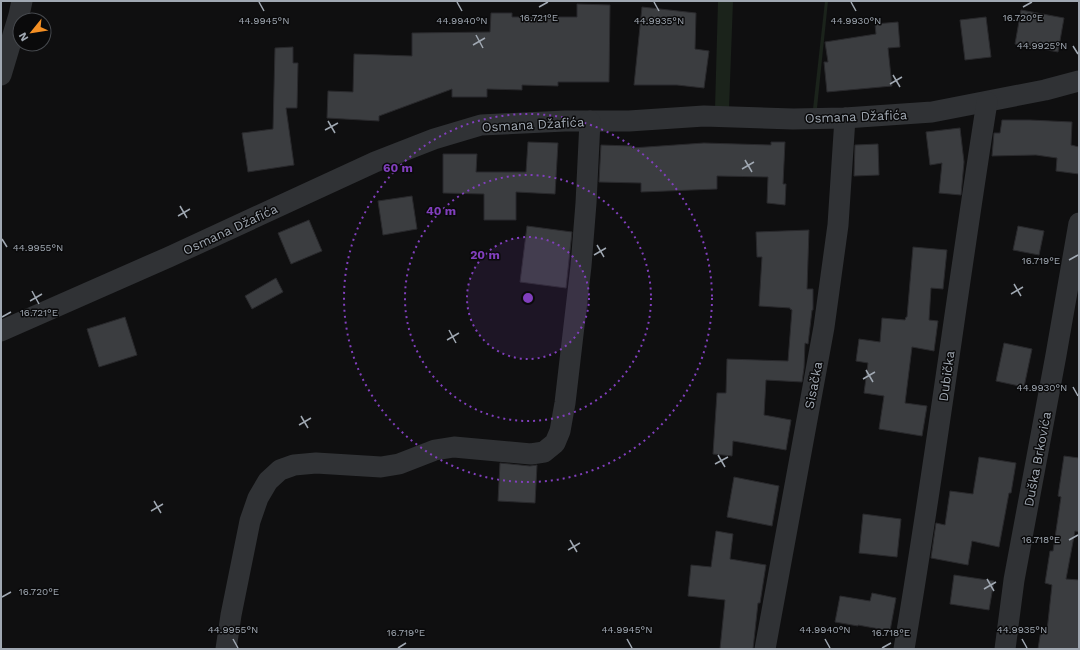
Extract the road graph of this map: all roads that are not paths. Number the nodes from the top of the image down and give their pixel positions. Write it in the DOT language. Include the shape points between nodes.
graph roads {
  1 [pos="22,1"];
  2 [pos="1,75"];
  3 [pos="1079,81"];
  4 [pos="987,102"];
  5 [pos="845,118"];
  6 [pos="590,121"];
  7 [pos="1079,223"];
  8 [pos="1,331"];
  9 [pos="226,649"];
  10 [pos="765,649"];
  11 [pos="904,649"];
  12 [pos="1005,649"];
  1 -- 2 [label="street"];
  3 -- 4 [label="street, Osmana Džafića"];
  4 -- 5 [label="street, Osmana Džafića" via="932,112"];
  4 -- 11 [label="street, Dubička" via="923,540"];
  5 -- 6 [label="street, Osmana Džafića" via="704,116"];
  5 -- 10 [label="street, Sisačka" via="838,225 824,327"];
  6 -- 8 [label="street, Osmana Džafića" via="482,125 434,139 375,162"];
  6 -- 9 [label="street" via="581,266 560,431 555,443 544,452 531,454 454,447 434,450 399,464 381,467 316,463 294,465 280,470 268,482 258,498 250,521"];
  7 -- 12 [label="street, Duška Brkovića" via="1014,580"];
}
